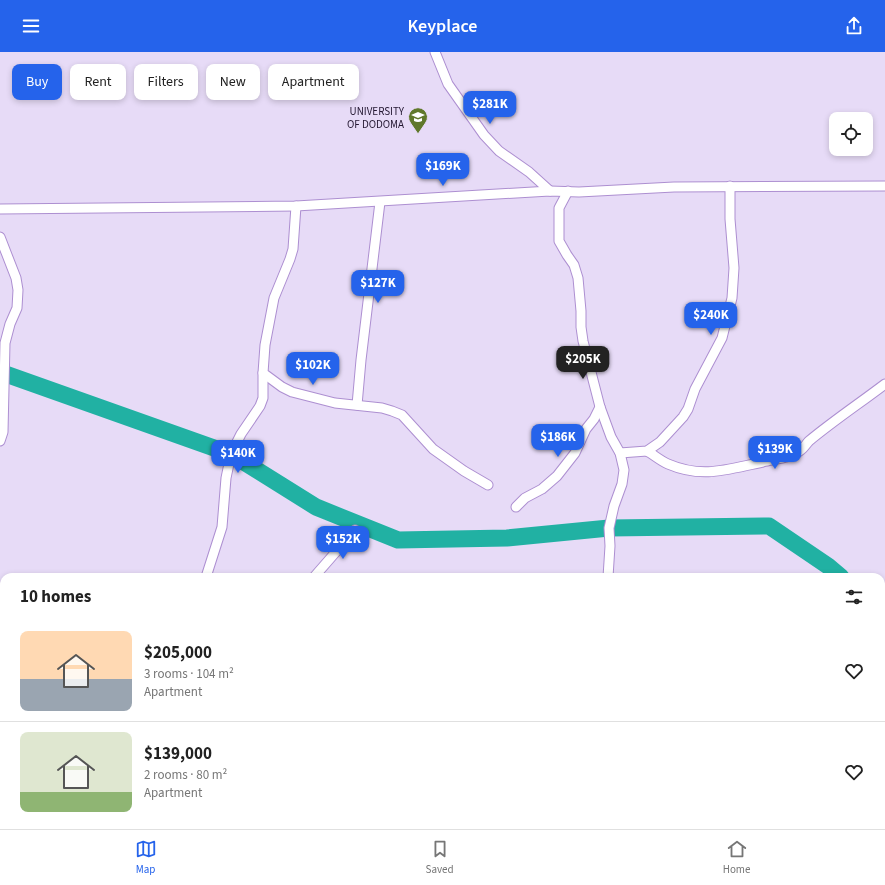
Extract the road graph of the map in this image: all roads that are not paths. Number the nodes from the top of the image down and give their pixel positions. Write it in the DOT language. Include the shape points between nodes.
graph roads {
  1 [pos="435,52"];
  2 [pos="730,186"];
  3 [pos="885,186"];
  4 [pos="550,191"];
  5 [pos="568,191"];
  6 [pos="380,202"];
  7 [pos="296,206"];
  8 [pos="1,210"];
  9 [pos="0,237"];
  10 [pos="263,373"];
  11 [pos="885,384"];
  12 [pos="357,404"];
  13 [pos="600,407"];
  14 [pos="0,441"];
  15 [pos="647,451"];
  16 [pos="620,454"];
  17 [pos="488,485"];
  18 [pos="516,507"];
  19 [pos="355,530"];
  20 [pos="207,573"];
  21 [pos="317,573"];
  22 [pos="608,573"];
  1 -- 4 [label="street" via="448,84 484,135 499,151"];
  2 -- 3 [label="street"];
  2 -- 5 [label="street"];
  2 -- 15 [label="street" via="734,268 732,298 722,338 683,417 660,442"];
  4 -- 5 [label="street"];
  4 -- 6 [label="street"];
  5 -- 13 [label="street" via="559,208 559,240 566,256 574,265 578,278 580,327"];
  6 -- 7 [label="street"];
  6 -- 12 [label="street"];
  7 -- 8 [label="street"];
  7 -- 10 [label="street" via="293,249 274,298 265,345"];
  9 -- 14 [label="street" via="16,278 18,297 17,308 5,343 3,432"];
  10 -- 12 [label="street" via="292,392 335,403"];
  10 -- 20 [label="street" via="260,406 231,454 226,478 222,527"];
  11 -- 15 [label="street" via="794,454 704,473 691,472 667,464"];
  12 -- 17 [label="street" via="387,409 402,415 436,452"];
  13 -- 16 [label="street"];
  13 -- 18 [label="street" via="575,453 557,476"];
  15 -- 16 [label="street"];
  16 -- 22 [label="street" via="624,470 610,522"];
  19 -- 21 [label="street"];
}
